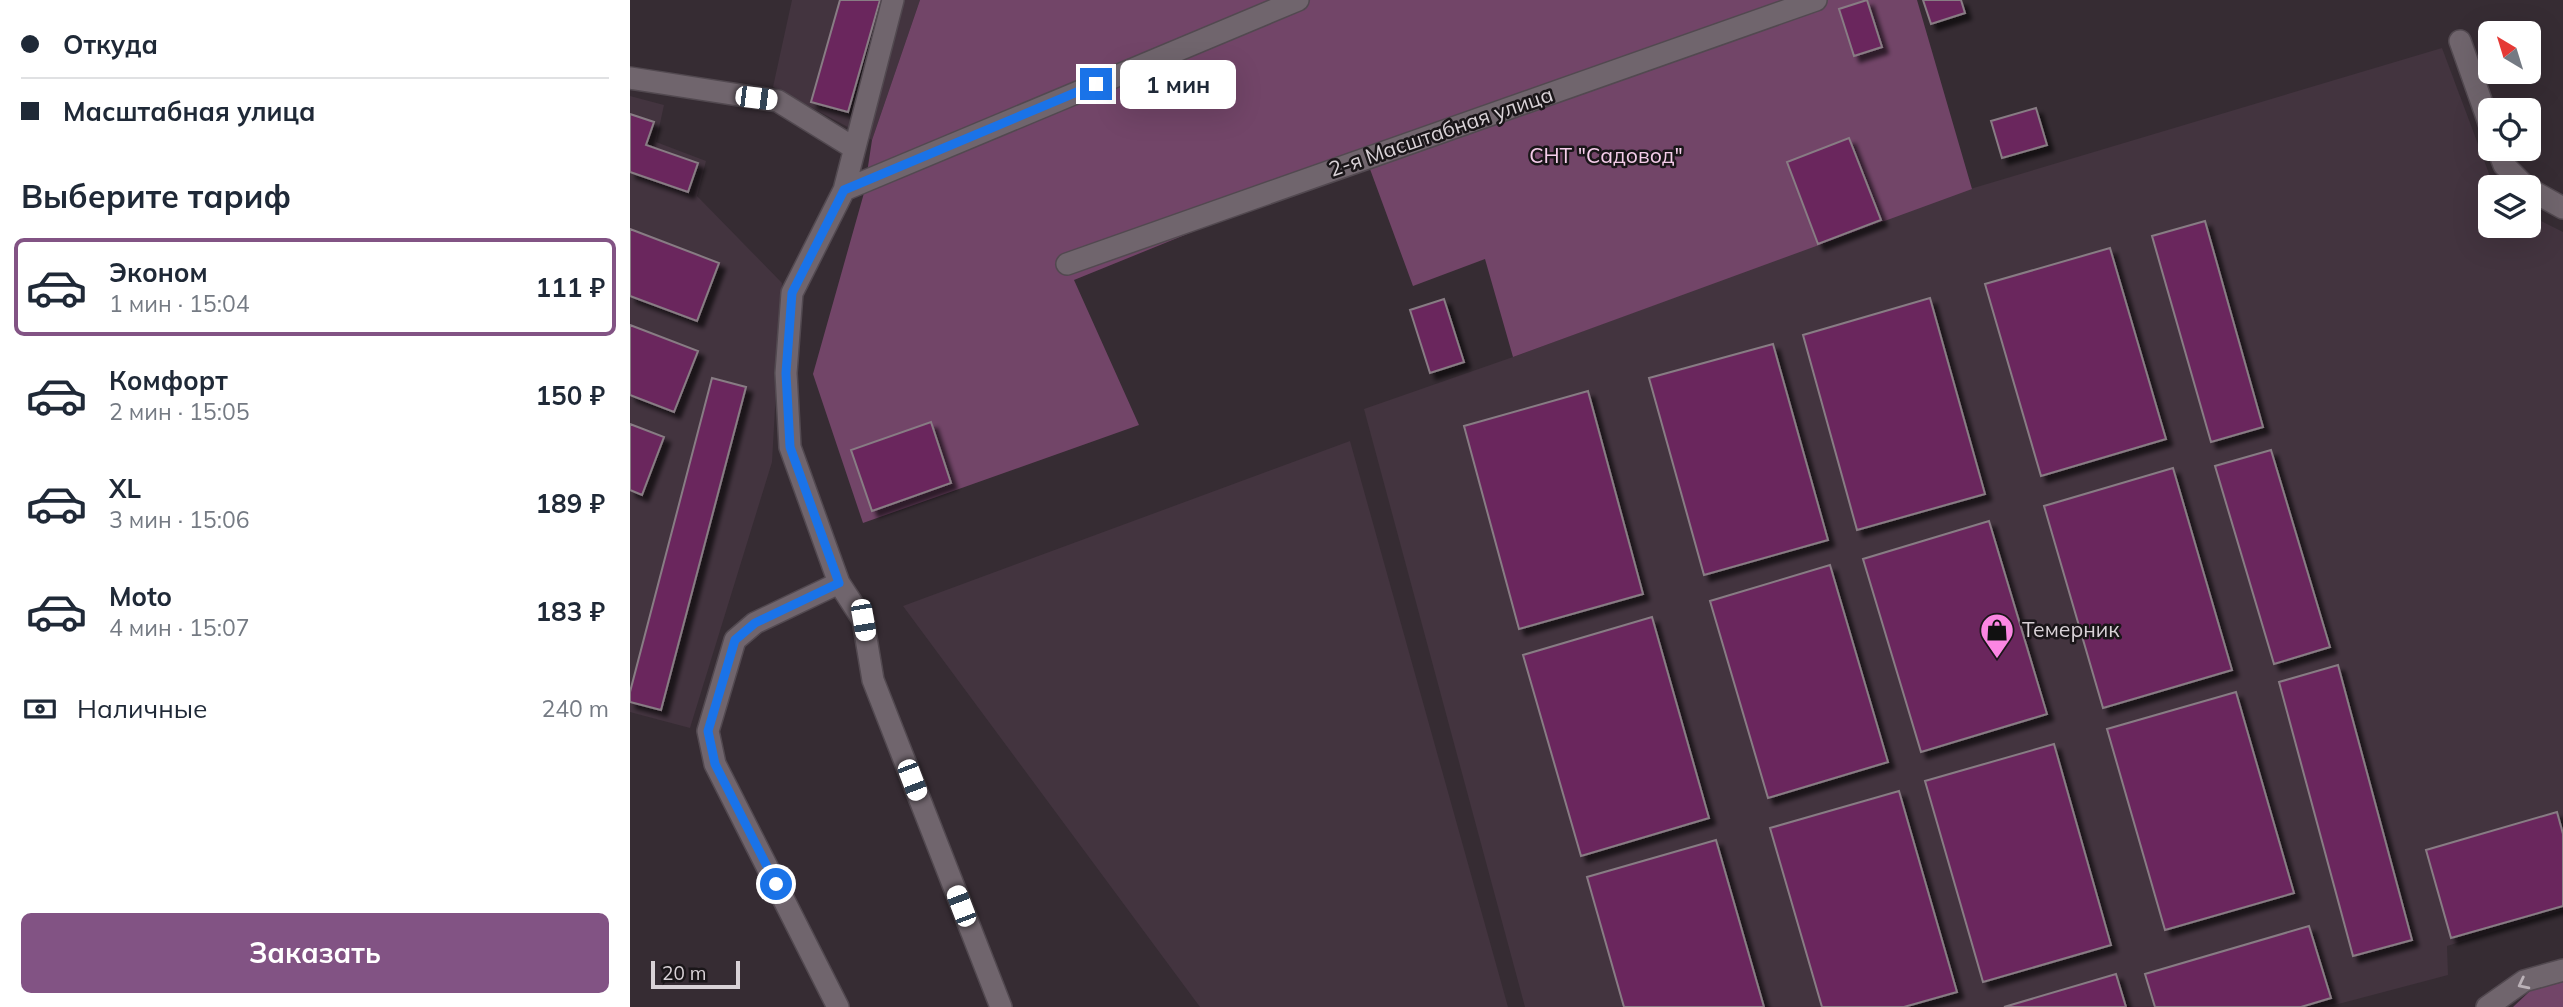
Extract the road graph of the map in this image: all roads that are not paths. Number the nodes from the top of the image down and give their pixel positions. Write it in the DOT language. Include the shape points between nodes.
graph roads {
  1 [pos="893,0"];
  2 [pos="1298,0"];
  3 [pos="1816,0"];
  4 [pos="2460,41"];
  5 [pos="630,78"];
  6 [pos="2480,98"];
  7 [pos="854,148"];
  8 [pos="2502,161"];
  9 [pos="2514,175"];
  10 [pos="844,190"];
  11 [pos="2541,196"];
  12 [pos="2563,208"];
  13 [pos="1067,264"];
  14 [pos="839,583"];
  15 [pos="2563,970"];
  16 [pos="838,1007"];
  17 [pos="1001,1007"];
  18 [pos="2487,1007"];
  1 -- 7 [label="street"];
  2 -- 10 [label="street"];
  3 -- 13 [label="street, 2-я Масштабная улица"];
  4 -- 6 [label="street"];
  5 -- 7 [label="street" via="778,101"];
  7 -- 10 [label="street"];
  8 -- 9 [label="street"];
  10 -- 14 [label="street" via="792,293 786,373 790,447"];
  11 -- 12 [label="street"];
  14 -- 16 [label="street" via="755,623 735,640 708,731 715,764"];
  14 -- 17 [label="street" via="863,620 873,680"];
  15 -- 18 [label="street, one-way" via="2524,981"];
}
